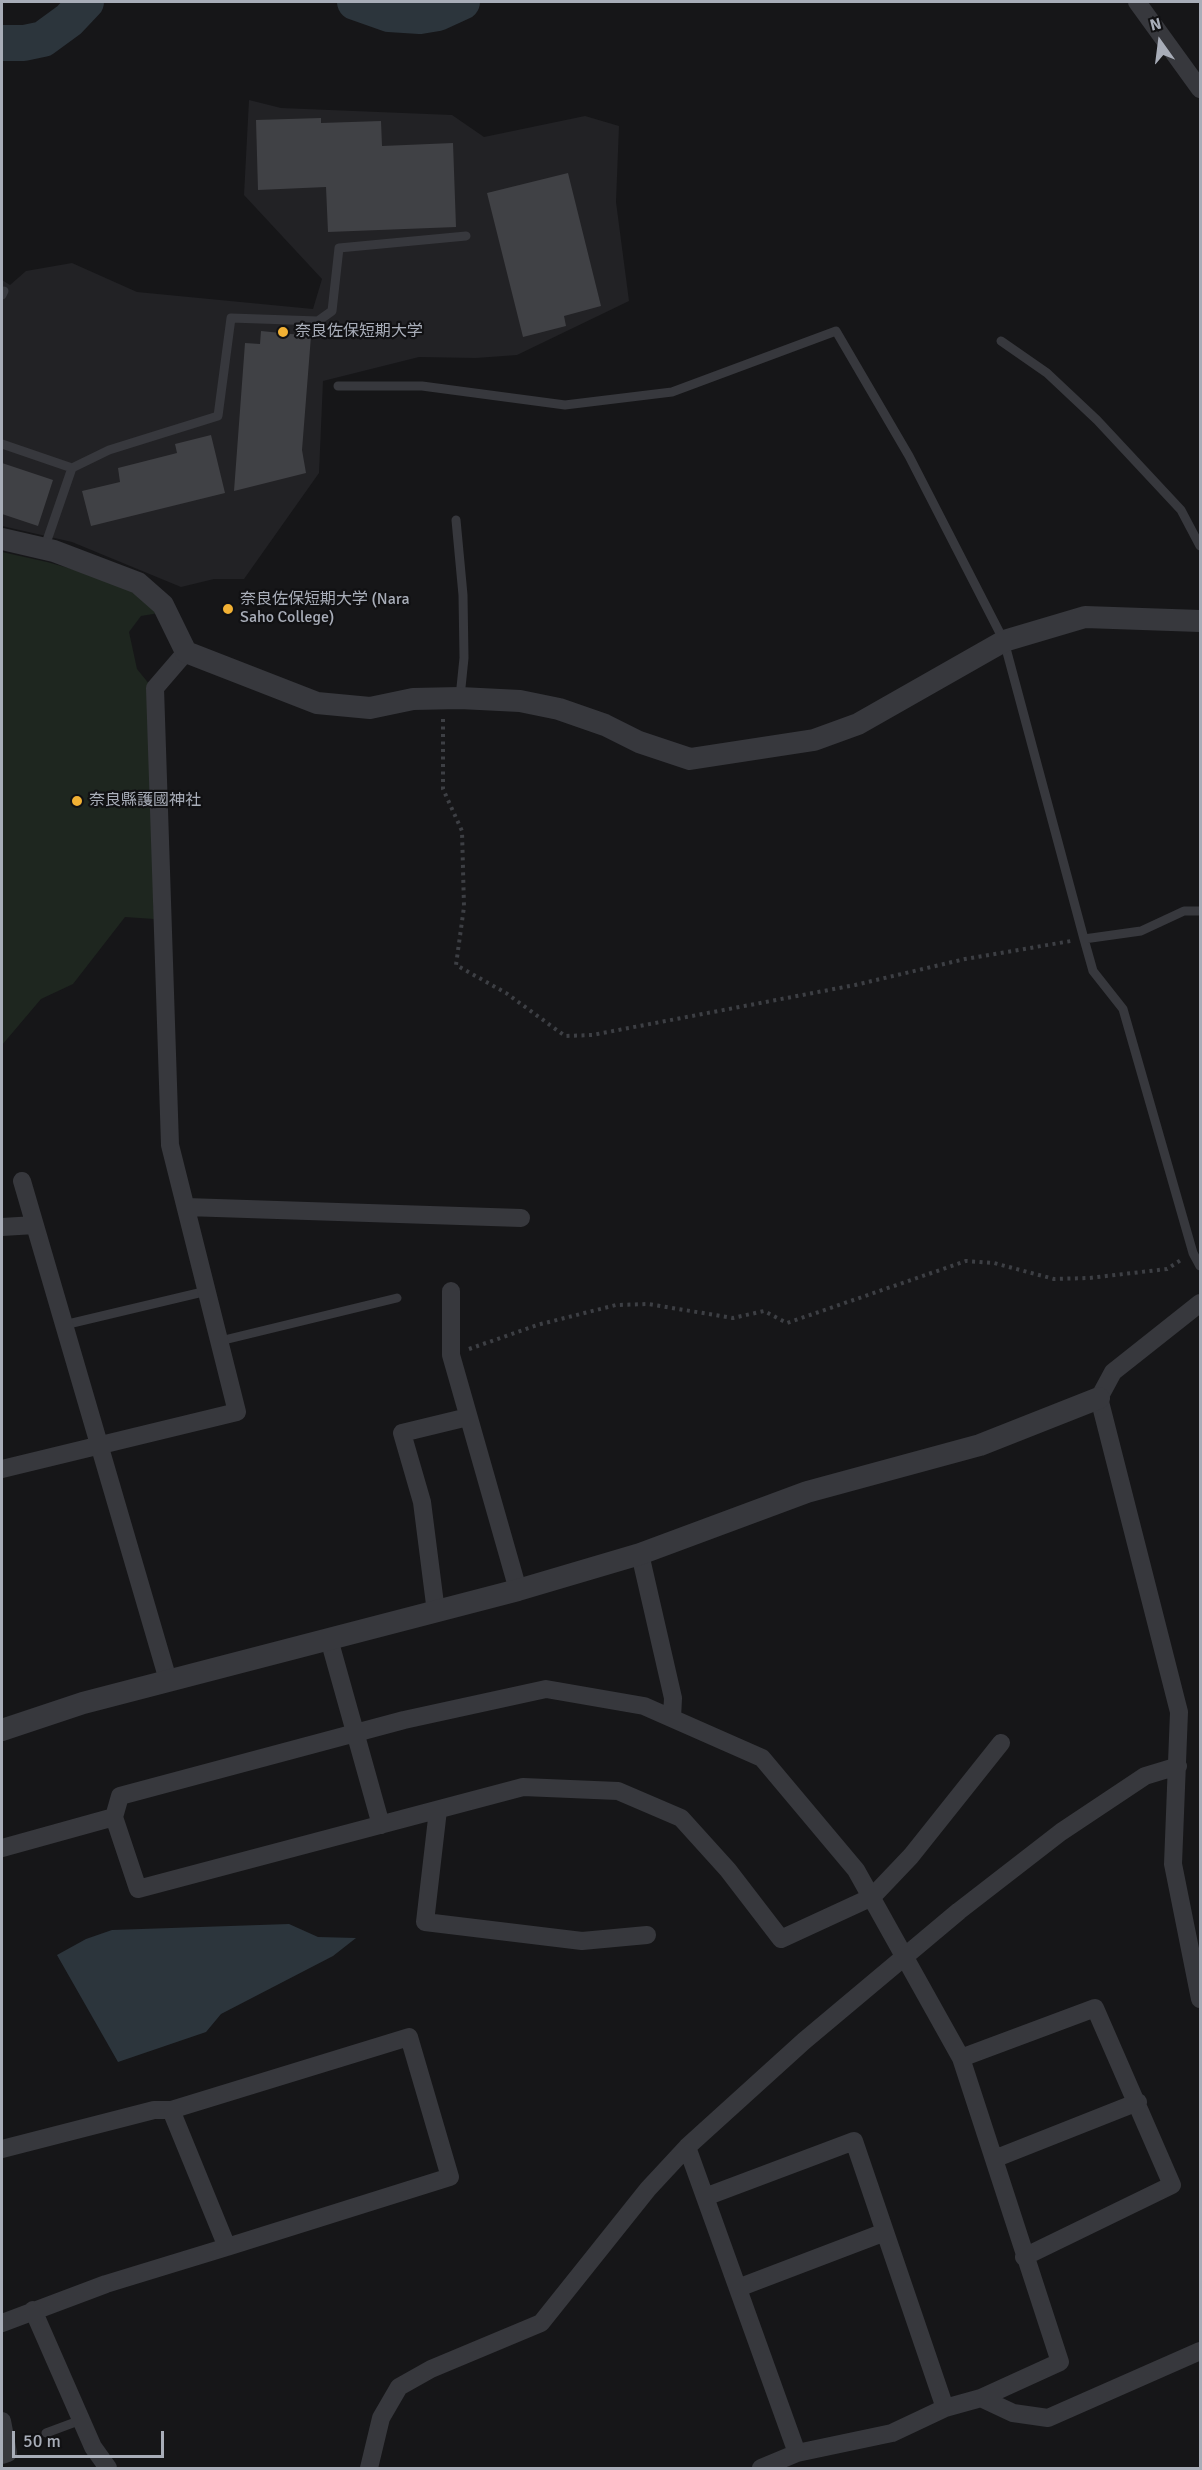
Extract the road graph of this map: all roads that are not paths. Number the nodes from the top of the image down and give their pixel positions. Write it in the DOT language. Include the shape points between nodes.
graph roads {
  1 [pos="1137,2"];
  2 [pos="1200,89"];
  3 [pos="466,236"];
  4 [pos="1001,341"];
  5 [pos="338,386"];
  6 [pos="2,444"];
  7 [pos="72,468"];
  8 [pos="456,520"];
  9 [pos="2,539"];
  10 [pos="1200,546"];
  11 [pos="44,549"];
  12 [pos="1200,621"];
  13 [pos="1004,640"];
  14 [pos="186,652"];
  15 [pos="451,698"];
  16 [pos="1200,911"];
  17 [pos="1084,939"];
  18 [pos="22,1181"];
  19 [pos="186,1207"];
  20 [pos="521,1218"];
  21 [pos="35,1225"];
  22 [pos="2,1227"];
  23 [pos="1200,1266"];
  24 [pos="207,1291"];
  25 [pos="451,1291"];
  26 [pos="397,1298"];
  27 [pos="1200,1303"];
  28 [pos="64,1325"];
  29 [pos="220,1341"];
  30 [pos="1100,1398"];
  31 [pos="468,1417"];
  32 [pos="100,1444"];
  33 [pos="2,1469"];
  34 [pos="640,1554"];
  35 [pos="518,1590"];
  36 [pos="436,1612"];
  37 [pos="329,1639"];
  38 [pos="168,1680"];
  39 [pos="672,1718"];
  40 [pos="2,1730"];
  41 [pos="355,1733"];
  42 [pos="1001,1743"];
  43 [pos="1178,1766"];
  44 [pos="438,1810"];
  45 [pos="114,1817"];
  46 [pos="381,1825"];
  47 [pos="2,1848"];
  48 [pos="872,1897"];
  49 [pos="647,1935"];
  50 [pos="906,1957"];
  51 [pos="1200,1999"];
  52 [pos="961,2058"];
  53 [pos="1138,2102"];
  54 [pos="171,2110"];
  55 [pos="687,2147"];
  56 [pos="2,2149"];
  57 [pos="994,2159"];
  58 [pos="705,2197"];
  59 [pos="885,2232"];
  60 [pos="227,2247"];
  61 [pos="1024,2257"];
  62 [pos="738,2288"];
  63 [pos="33,2310"];
  64 [pos="2,2323"];
  65 [pos="1200,2350"];
  66 [pos="981,2398"];
  67 [pos="945,2408"];
  68 [pos="81,2420"];
  69 [pos="2,2421"];
  70 [pos="46,2433"];
  71 [pos="797,2453"];
  72 [pos="2,2455"];
  73 [pos="108,2469"];
  74 [pos="369,2469"];
  75 [pos="761,2469"];
  1 -- 2 [label="street"];
  3 -- 7 [label="lane" via="339,248 332,311 325,317 318,321 231,318 218,416 109,450"];
  4 -- 10 [label="lane" via="1047,373 1097,420 1181,510"];
  5 -- 13 [label="lane" via="422,386 565,405 672,392 836,331 909,456"];
  6 -- 7 [label="lane"];
  7 -- 11 [label="lane"];
  8 -- 15 [label="lane" via="464,658"];
  9 -- 11 [label="street"];
  11 -- 14 [label="street" via="138,583 163,605"];
  12 -- 13 [label="street" via="1085,618"];
  13 -- 15 [label="street" via="858,724 814,740 690,759 560,709 520,701"];
  13 -- 17 [label="lane"];
  14 -- 15 [label="street" via="318,703 370,708 413,699"];
  14 -- 19 [label="street" via="155,688 170,1145"];
  16 -- 17 [label="lane" via="1184,911 1141,931"];
  17 -- 23 [label="lane" via="1093,971 1123,1009"];
  18 -- 21 [label="street"];
  19 -- 20 [label="street"];
  19 -- 24 [label="street"];
  21 -- 22 [label="street"];
  21 -- 28 [label="street"];
  24 -- 28 [label="lane"];
  24 -- 29 [label="street"];
  25 -- 31 [label="street" via="451,1355"];
  26 -- 29 [label="lane"];
  27 -- 30 [label="street" via="1113,1372"];
  28 -- 32 [label="street"];
  29 -- 32 [label="street" via="237,1412"];
  30 -- 34 [label="street" via="980,1445 807,1492"];
  30 -- 43 [label="street" via="1179,1712"];
  31 -- 35 [label="street"];
  31 -- 36 [label="street" via="402,1433 422,1502"];
  32 -- 33 [label="street"];
  32 -- 38 [label="street"];
  34 -- 35 [label="street"];
  34 -- 39 [label="street" via="673,1698"];
  35 -- 36 [label="street"];
  36 -- 37 [label="street"];
  37 -- 38 [label="street"];
  37 -- 41 [label="street"];
  38 -- 40 [label="street"];
  39 -- 41 [label="street" via="644,1706 546,1689"];
  39 -- 48 [label="street" via="762,1758 856,1870"];
  41 -- 45 [label="street" via="120,1796"];
  41 -- 46 [label="street"];
  42 -- 48 [label="street" via="911,1856"];
  43 -- 50 [label="street" via="1145,1776 1087,1813"];
  43 -- 51 [label="street" via="1173,1864"];
  44 -- 46 [label="street"];
  44 -- 48 [label="street" via="523,1787 618,1791 681,1818 781,1938"];
  44 -- 49 [label="street" via="424,1922 582,1941"];
  45 -- 46 [label="street" via="138,1889"];
  45 -- 47 [label="street"];
  48 -- 50 [label="street"];
  50 -- 52 [label="street"];
  50 -- 55 [label="street" via="804,2041"];
  52 -- 53 [label="street" via="1095,2008"];
  52 -- 57 [label="street"];
  53 -- 57 [label="street"];
  53 -- 61 [label="street" via="1172,2186"];
  54 -- 56 [label="street" via="153,2110"];
  54 -- 60 [label="street"];
  54 -- 60 [label="street" via="409,2037 450,2177"];
  55 -- 58 [label="street"];
  55 -- 74 [label="street" via="540,2322 399,2386 381,2418"];
  57 -- 61 [label="street"];
  58 -- 59 [label="street" via="854,2141"];
  58 -- 62 [label="street"];
  59 -- 62 [label="street"];
  59 -- 67 [label="street"];
  60 -- 63 [label="street"];
  61 -- 66 [label="street" via="1060,2362"];
  62 -- 71 [label="street"];
  63 -- 64 [label="street"];
  63 -- 68 [label="street"];
  65 -- 66 [label="street" via="1048,2418 1013,2413"];
  66 -- 67 [label="street"];
  67 -- 71 [label="street" via="892,2433"];
  68 -- 70 [label="lane"];
  68 -- 73 [label="street"];
  69 -- 72 [label="street" via="8,2453"];
  71 -- 75 [label="street"];
}
